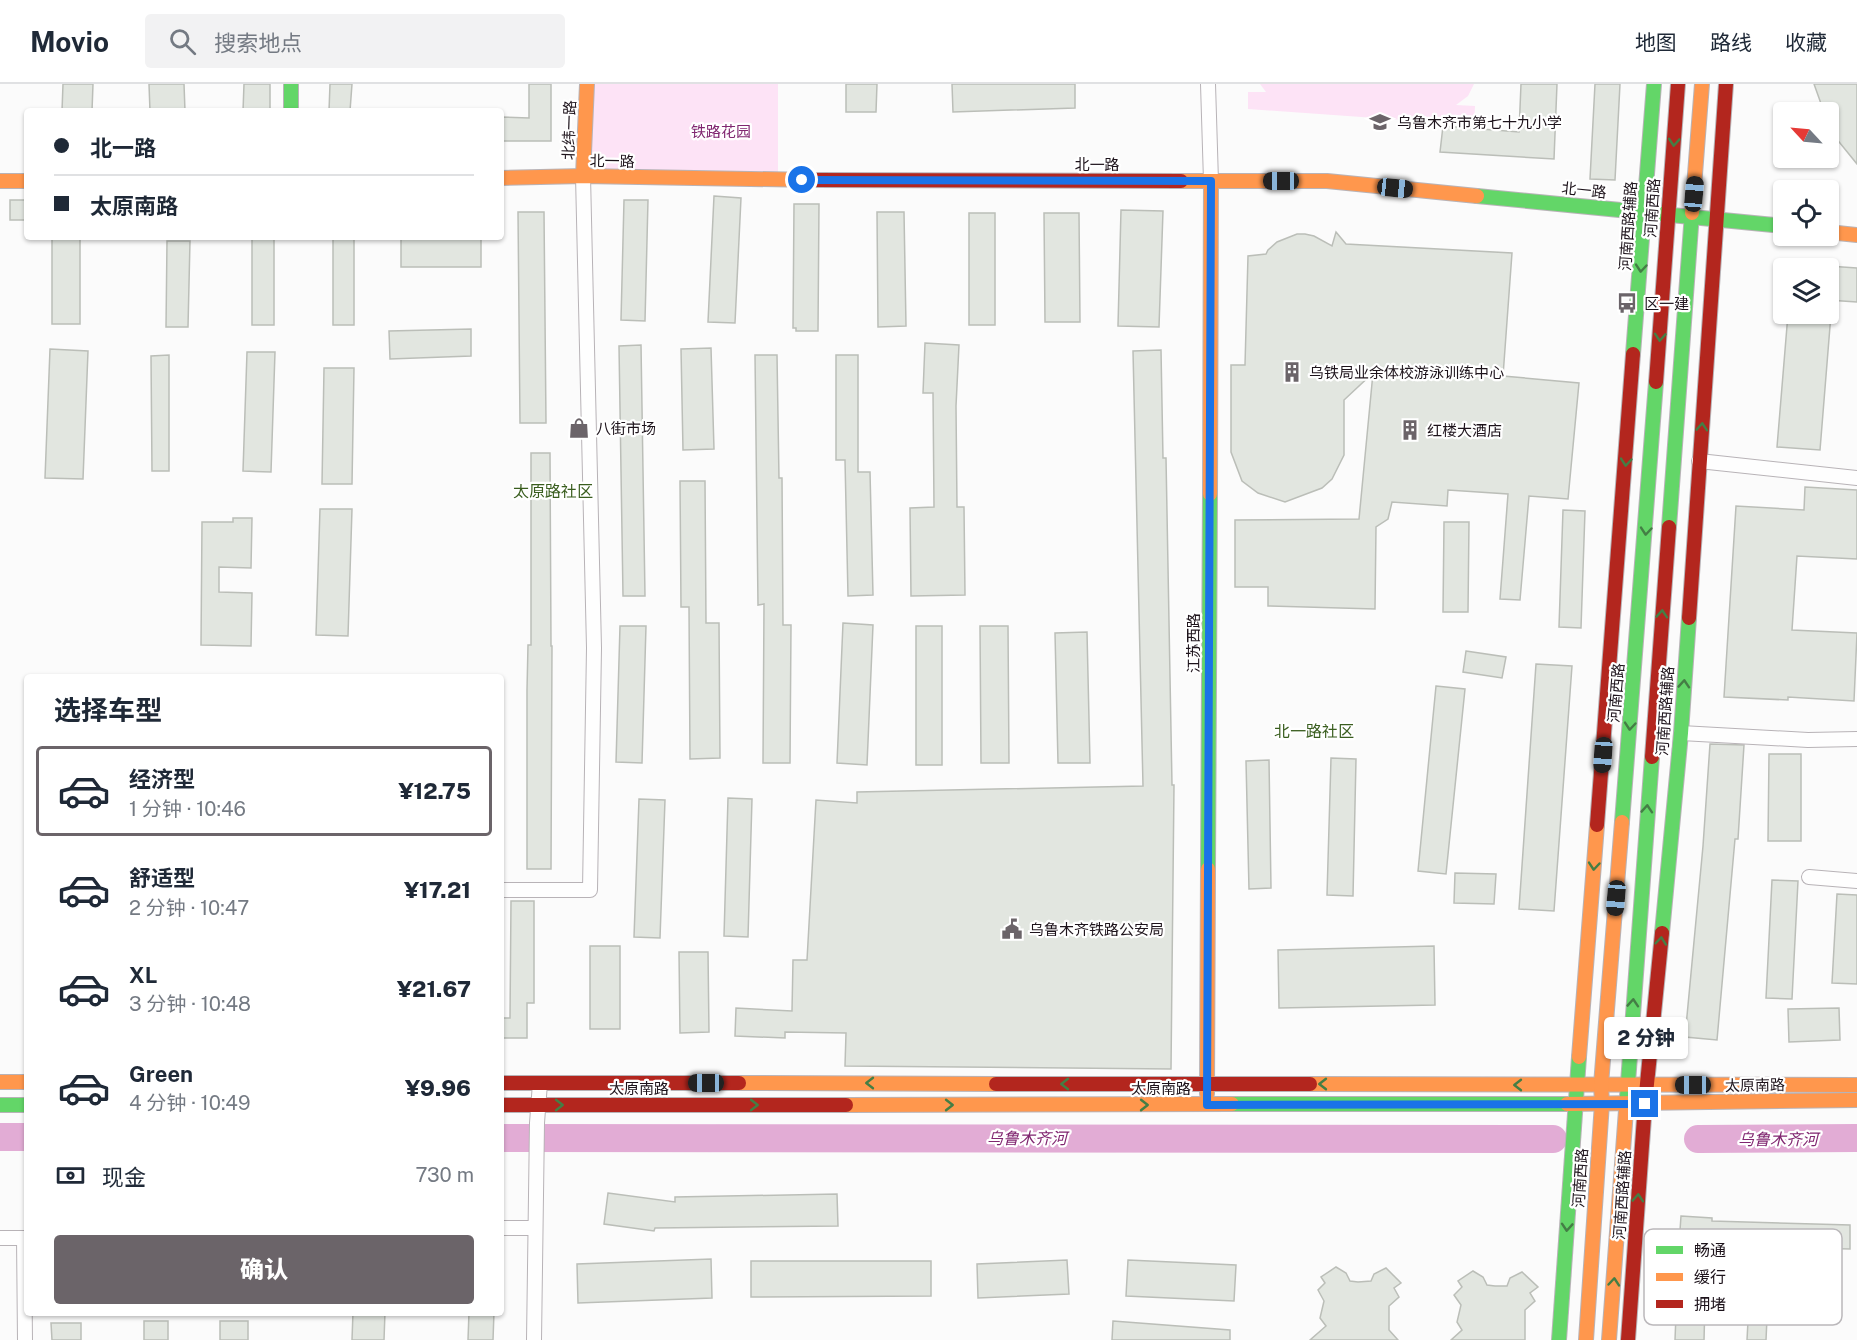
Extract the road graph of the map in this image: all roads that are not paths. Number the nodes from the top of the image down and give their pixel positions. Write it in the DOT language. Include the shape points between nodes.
graph roads {
  1 [pos="291,84"];
  2 [pos="587,84"];
  3 [pos="1208,84"];
  4 [pos="1654,84"];
  5 [pos="1678,84"];
  6 [pos="1702,84"];
  7 [pos="1726,84"];
  8 [pos="291,108"];
  9 [pos="583,177"];
  10 [pos="504,178"];
  11 [pos="0,181"];
  12 [pos="24,181"];
  13 [pos="1211,181"];
  14 [pos="1645,213"];
  15 [pos="1668,215"];
  16 [pos="1692,216"];
  17 [pos="1716,219"];
  18 [pos="1773,225"];
  19 [pos="1839,233"];
  20 [pos="1857,235"];
  21 [pos="1700,461"];
  22 [pos="1857,477"];
  23 [pos="1681,733"];
  24 [pos="1857,739"];
  25 [pos="1809,877"];
  26 [pos="1857,881"];
  27 [pos="504,890"];
  28 [pos="0,1082"];
  29 [pos="24,1082"];
  30 [pos="504,1083"];
  31 [pos="540,1083"];
  32 [pos="1207,1084"];
  33 [pos="1577,1085"];
  34 [pos="1601,1085"];
  35 [pos="1647,1085"];
  36 [pos="1857,1085"];
  37 [pos="1628,1086"];
  38 [pos="1857,1100"];
  39 [pos="1626,1103"];
  40 [pos="1575,1104"];
  41 [pos="1602,1104"];
  42 [pos="1645,1104"];
  43 [pos="0,1105"];
  44 [pos="24,1105"];
  45 [pos="504,1105"];
  46 [pos="537,1105"];
  47 [pos="1207,1105"];
  48 [pos="504,1228"];
  49 [pos="536,1228"];
  50 [pos="0,1238"];
  51 [pos="24,1238"];
  52 [pos="25,1316"];
  53 [pos="25,1340"];
  54 [pos="534,1340"];
  55 [pos="1559,1340"];
  56 [pos="1586,1340"];
  57 [pos="1609,1340"];
  58 [pos="1628,1340"];
  1 -- 8 [label="main road"];
  2 -- 9 [label="main road, 北纬一路"];
  3 -- 13 [label="street"];
  4 -- 14 [label="main road, 河南西路辅路"];
  5 -- 15 [label="main road, 河南西路, one-way"];
  6 -- 16 [label="main road"];
  7 -- 17 [label="main road, 河南西路辅路"];
  9 -- 10 [label="main road, 北一路"];
  9 -- 13 [label="main road, 北一路"];
  9 -- 27 [label="street" via="594,648 590,890"];
  11 -- 12 [label="main road"];
  13 -- 14 [label="main road, 北一路" via="1327,181"];
  13 -- 32 [label="main road, 江苏西路"];
  14 -- 15 [label="main road, 北一路"];
  14 -- 33 [label="main road, 河南西路辅路, one-way"];
  15 -- 16 [label="main road, 北一路"];
  15 -- 34 [label="main road, 河南西路, one-way"];
  16 -- 17 [label="main road, 北一路"];
  37 -- 16 [label="main road, one-way"];
  17 -- 18 [label="main road, 北一路"];
  21 -- 17 [label="main road, 河南西路辅路, one-way"];
  19 -- 20 [label="main road"];
  21 -- 22 [label="street"];
  23 -- 21 [label="main road, 河南西路辅路, one-way"];
  23 -- 24 [label="street"];
  35 -- 23 [label="main road, 河南西路辅路, one-way"];
  25 -- 26 [label="street"];
  28 -- 29 [label="main road"];
  30 -- 31 [label="main road"];
  32 -- 31 [label="main road, one-way"];
  31 -- 46 [label="street"];
  33 -- 32 [label="main road, one-way"];
  32 -- 47 [label="main road, 江苏西路"];
  33 -- 34 [label="main road"];
  33 -- 40 [label="main road, 河南西路辅路"];
  34 -- 37 [label="main road"];
  34 -- 41 [label="main road, 河南西路"];
  35 -- 36 [label="main road"];
  35 -- 37 [label="main road"];
  35 -- 42 [label="main road, 河南西路辅路"];
  37 -- 39 [label="main road"];
  38 -- 42 [label="main road, 太原南路"];
  39 -- 41 [label="main road, 太原南路"];
  39 -- 42 [label="main road, 太原南路"];
  57 -- 39 [label="main road, one-way"];
  40 -- 41 [label="main road, 太原南路"];
  40 -- 47 [label="main road, 太原南路"];
  40 -- 55 [label="main road, 河南西路辅路, one-way"];
  41 -- 56 [label="main road, 河南西路"];
  58 -- 42 [label="main road, 河南西路辅路, one-way"];
  43 -- 44 [label="main road"];
  45 -- 46 [label="main road, 太原南路"];
  46 -- 47 [label="main road, 太原南路, one-way"];
  46 -- 49 [label="street"];
  48 -- 49 [label="street"];
  49 -- 54 [label="street"];
  50 -- 51 [label="street"];
  52 -- 53 [label="street"];
}
